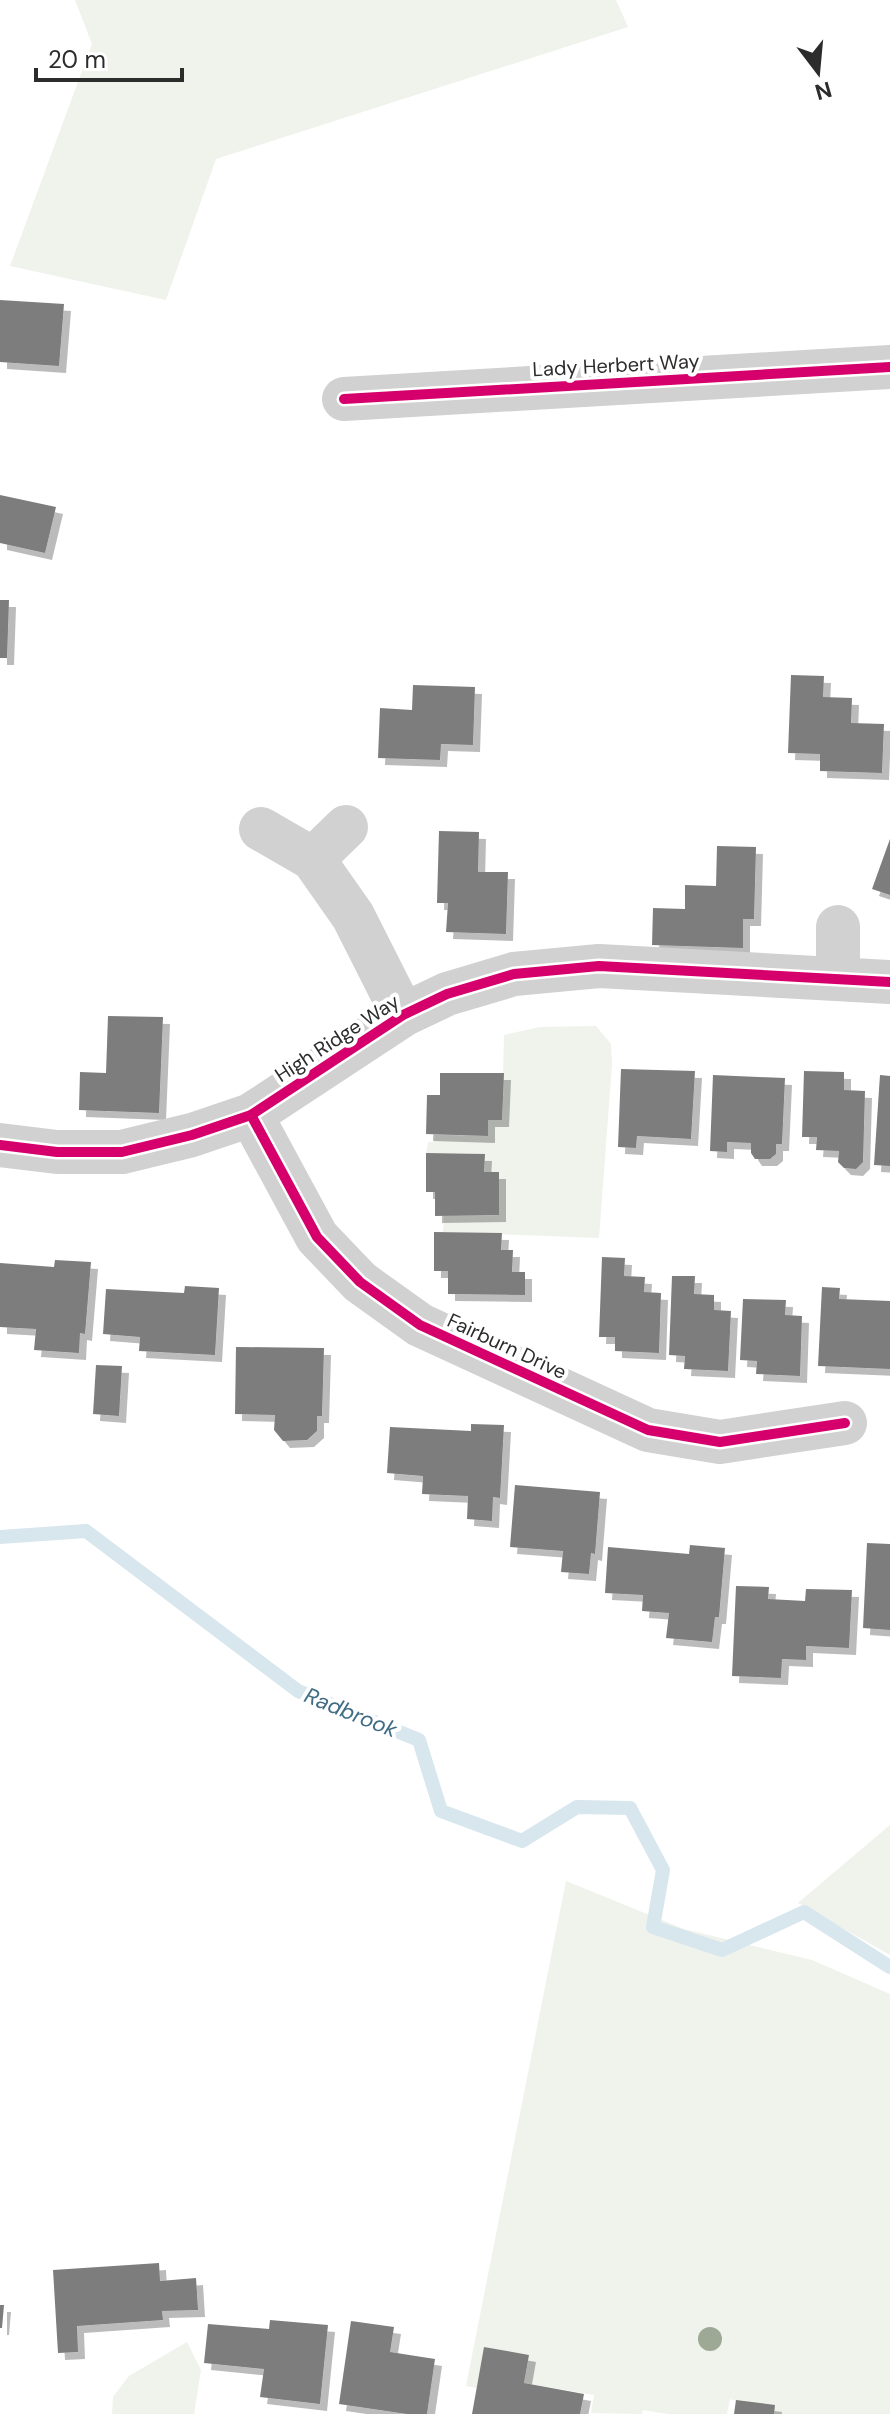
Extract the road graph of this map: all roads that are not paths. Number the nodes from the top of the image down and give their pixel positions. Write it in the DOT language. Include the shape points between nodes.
graph roads {
  1 [pos="890,367"];
  2 [pos="344,399"];
  3 [pos="346,827"];
  4 [pos="261,829"];
  5 [pos="313,859"];
  6 [pos="838,927"];
  7 [pos="838,979"];
  8 [pos="890,982"];
  9 [pos="403,1015"];
  10 [pos="251,1115"];
  11 [pos="0,1145"];
  12 [pos="845,1423"];
  1 -- 2 [label="street, Lady Herbert Way"];
  3 -- 5 [label="street"];
  4 -- 5 [label="street"];
  5 -- 9 [label="street" via="353,916"];
  6 -- 7 [label="street"];
  7 -- 8 [label="street, High Ridge Way"];
  7 -- 9 [label="street, High Ridge Way" via="599,966 514,974 447,994"];
  9 -- 10 [label="street, High Ridge Way"];
  10 -- 11 [label="street, High Ridge Way" via="122,1152"];
  10 -- 12 [label="street, Fairburn Drive" via="317,1237 360,1282 420,1325 648,1430 720,1442"];
}
